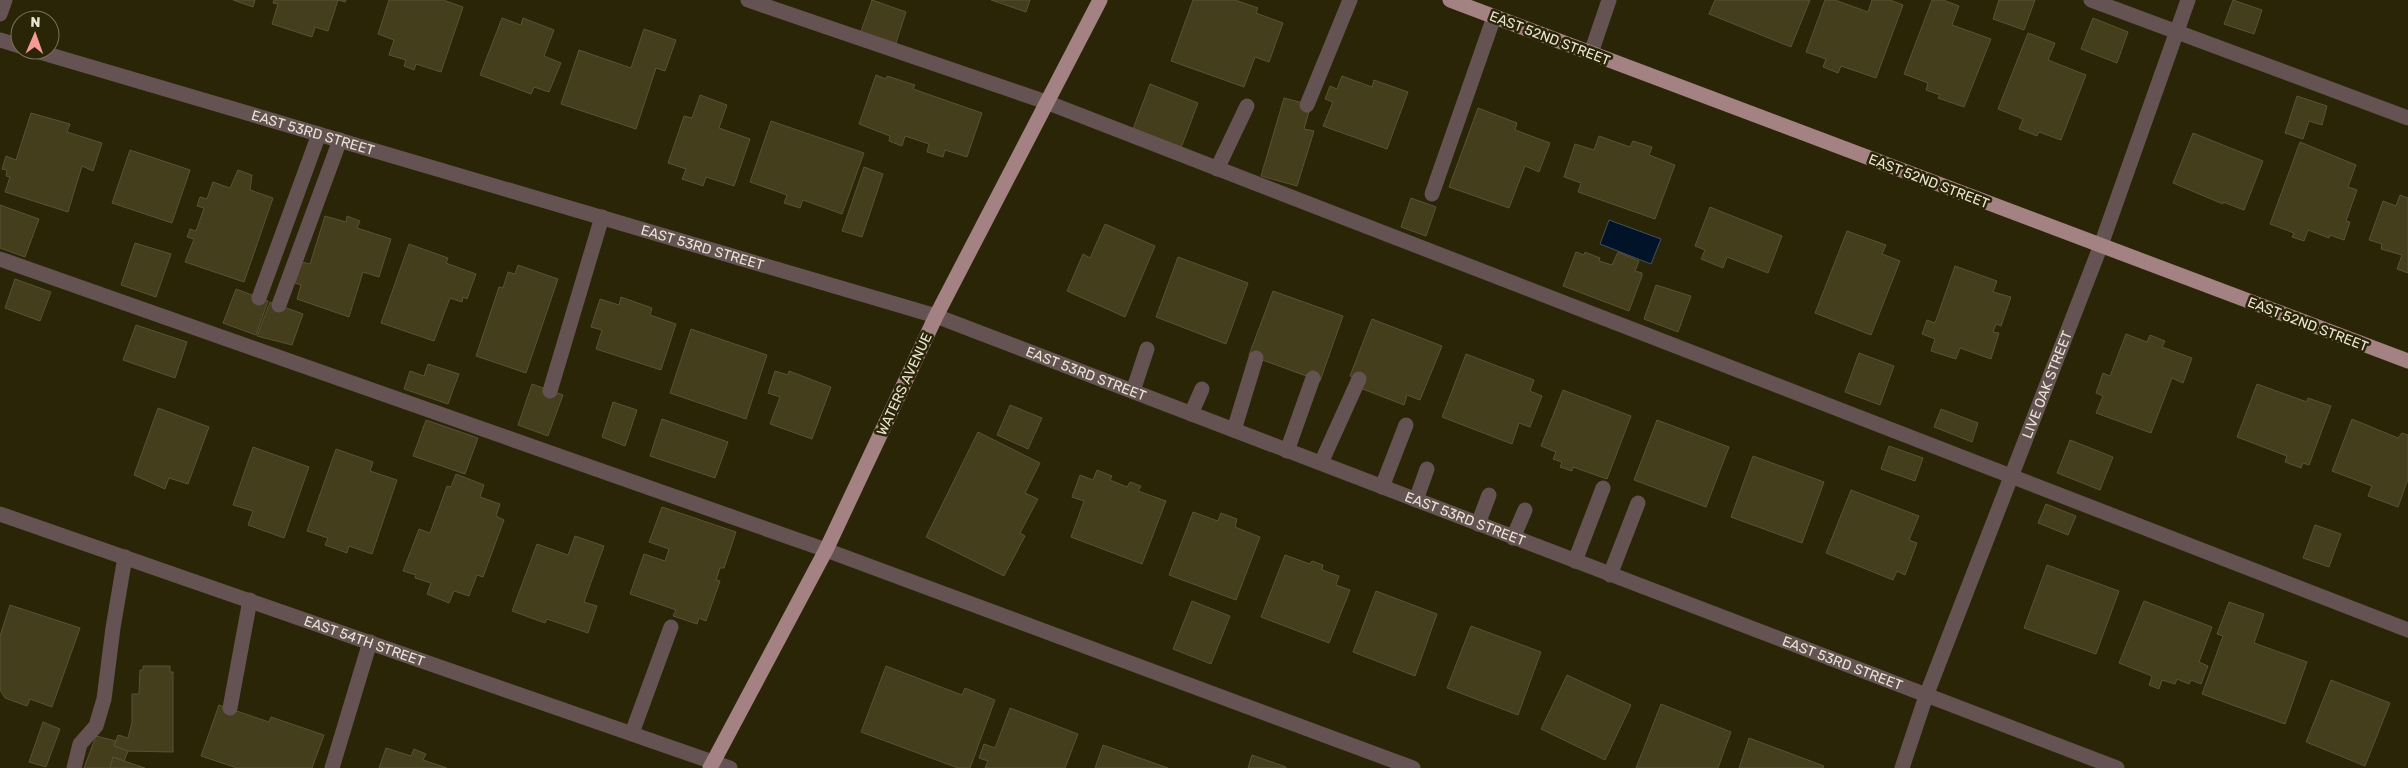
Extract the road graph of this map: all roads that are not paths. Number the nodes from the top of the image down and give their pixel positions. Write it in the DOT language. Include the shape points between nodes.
graph roads {
  1 [pos="5,0"];
  2 [pos="748,0"];
  3 [pos="1100,0"];
  4 [pos="1350,0"];
  5 [pos="1450,0"];
  6 [pos="1609,0"];
  7 [pos="2091,0"];
  8 [pos="2188,0"];
  9 [pos="0,14"];
  10 [pos="1494,16"];
  11 [pos="2177,32"];
  12 [pos="1591,53"];
  13 [pos="60,58"];
  14 [pos="1046,102"];
  15 [pos="1307,105"];
  16 [pos="1247,106"];
  17 [pos="2408,118"];
  18 [pos="319,134"];
  19 [pos="340,140"];
  20 [pos="1217,169"];
  21 [pos="1432,194"];
  22 [pos="602,217"];
  23 [pos="2101,245"];
  24 [pos="0,259"];
  25 [pos="259,298"];
  26 [pos="279,305"];
  27 [pos="936,316"];
  28 [pos="1147,349"];
  29 [pos="1256,358"];
  30 [pos="2408,361"];
  31 [pos="1312,378"];
  32 [pos="1359,379"];
  33 [pos="1202,389"];
  34 [pos="550,391"];
  35 [pos="1133,391"];
  36 [pos="1191,414"];
  37 [pos="1406,425"];
  38 [pos="1234,430"];
  39 [pos="1288,451"];
  40 [pos="1321,463"];
  41 [pos="1427,469"];
  42 [pos="2011,477"];
  43 [pos="1382,487"];
  44 [pos="1603,488"];
  45 [pos="1489,496"];
  46 [pos="1416,500"];
  47 [pos="1638,503"];
  48 [pos="1525,510"];
  49 [pos="0,514"];
  50 [pos="1478,524"];
  51 [pos="1513,538"];
  52 [pos="826,550"];
  53 [pos="125,557"];
  54 [pos="1575,561"];
  55 [pos="1610,575"];
  56 [pos="250,600"];
  57 [pos="671,627"];
  58 [pos="2408,630"];
  59 [pos="370,642"];
  60 [pos="1926,696"];
  61 [pos="230,708"];
  62 [pos="632,733"];
  63 [pos="711,765"];
  64 [pos="74,768"];
  65 [pos="332,768"];
  66 [pos="730,768"];
  67 [pos="1413,768"];
  68 [pos="1902,768"];
  69 [pos="2117,768"];
  1 -- 9 [label="street"];
  2 -- 14 [label="street"];
  3 -- 14 [label="main road, WATERS AVENUE"];
  4 -- 15 [label="street"];
  5 -- 10 [label="main road, EAST 52ND STREET"];
  6 -- 12 [label="street"];
  7 -- 11 [label="street"];
  8 -- 11 [label="street, LIVE OAK STREET"];
  10 -- 12 [label="main road, EAST 52ND STREET"];
  10 -- 21 [label="street"];
  11 -- 17 [label="street"];
  11 -- 23 [label="street, LIVE OAK STREET"];
  12 -- 23 [label="main road, EAST 52ND STREET"];
  13 -- 18 [label="street, EAST 53RD STREET"];
  14 -- 20 [label="street"];
  14 -- 27 [label="main road, WATERS AVENUE"];
  16 -- 20 [label="street"];
  18 -- 19 [label="street, EAST 53RD STREET"];
  18 -- 25 [label="street"];
  19 -- 22 [label="street, EAST 53RD STREET"];
  19 -- 26 [label="street"];
  20 -- 42 [label="street"];
  22 -- 27 [label="street, EAST 53RD STREET"];
  22 -- 34 [label="street"];
  23 -- 30 [label="main road, EAST 52ND STREET"];
  23 -- 42 [label="street, LIVE OAK STREET"];
  24 -- 52 [label="street"];
  27 -- 35 [label="street, EAST 53RD STREET"];
  27 -- 52 [label="main road, WATERS AVENUE"];
  28 -- 35 [label="street"];
  29 -- 38 [label="street"];
  31 -- 39 [label="street"];
  32 -- 40 [label="street"];
  33 -- 36 [label="street"];
  35 -- 36 [label="street, EAST 53RD STREET"];
  36 -- 38 [label="street, EAST 53RD STREET"];
  37 -- 43 [label="street"];
  38 -- 39 [label="street, EAST 53RD STREET"];
  39 -- 40 [label="street, EAST 53RD STREET"];
  40 -- 43 [label="street, EAST 53RD STREET"];
  41 -- 46 [label="street"];
  42 -- 58 [label="street"];
  42 -- 60 [label="street, LIVE OAK STREET"];
  43 -- 46 [label="street, EAST 53RD STREET"];
  44 -- 54 [label="street"];
  45 -- 50 [label="street"];
  46 -- 50 [label="street, EAST 53RD STREET"];
  47 -- 55 [label="street"];
  48 -- 51 [label="street"];
  49 -- 53 [label="street, EAST 54TH STREET"];
  50 -- 51 [label="street, EAST 53RD STREET"];
  51 -- 54 [label="street, EAST 53RD STREET"];
  52 -- 63 [label="main road, WATERS AVENUE"];
  52 -- 67 [label="street"];
  53 -- 56 [label="street, EAST 54TH STREET"];
  53 -- 64 [label="street" via="104,699 96,726 80,744"];
  54 -- 55 [label="street, EAST 53RD STREET"];
  55 -- 60 [label="street, EAST 53RD STREET"];
  56 -- 59 [label="street, EAST 54TH STREET"];
  56 -- 61 [label="street"];
  57 -- 62 [label="street"];
  59 -- 62 [label="street, EAST 54TH STREET"];
  59 -- 65 [label="street"];
  60 -- 68 [label="street, LIVE OAK STREET"];
  60 -- 69 [label="street, EAST 53RD STREET"];
  62 -- 63 [label="street, EAST 54TH STREET"];
  63 -- 66 [label="street, EAST 54TH STREET"];
}
